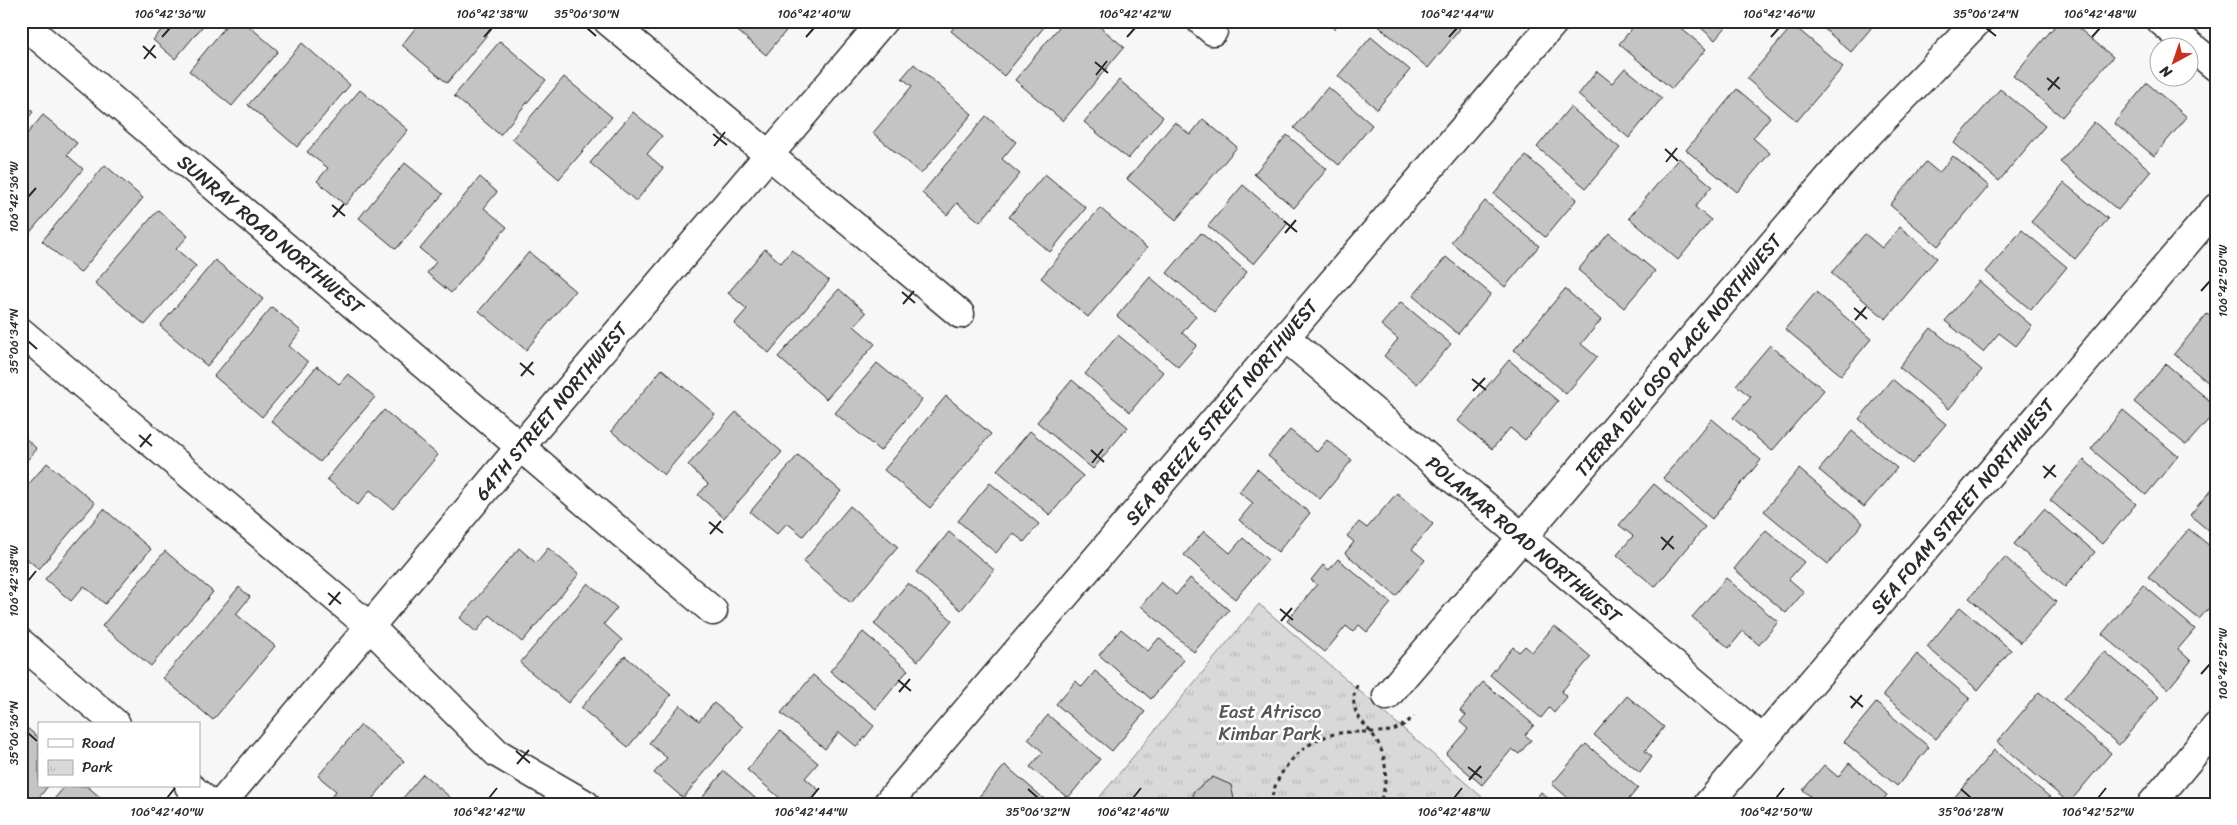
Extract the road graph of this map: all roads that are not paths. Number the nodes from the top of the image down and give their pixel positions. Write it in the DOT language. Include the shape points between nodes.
graph roads {
  1 [pos="608,21"];
  2 [pos="883,21"];
  3 [pos="1555,21"];
  4 [pos="1978,21"];
  5 [pos="2161,21"];
  6 [pos="21,22"];
  7 [pos="2216,68"];
  8 [pos="770,154"];
  9 [pos="2216,208"];
  10 [pos="960,314"];
  11 [pos="21,332"];
  12 [pos="1285,338"];
  13 [pos="521,446"];
  14 [pos="1522,538"];
  15 [pos="713,611"];
  16 [pos="370,627"];
  17 [pos="21,643"];
  18 [pos="1387,696"];
  19 [pos="114,722"];
  20 [pos="2216,727"];
  21 [pos="1763,740"];
  22 [pos="191,788"];
  23 [pos="210,804"];
  24 [pos="221,804"];
  25 [pos="585,804"];
  26 [pos="887,804"];
  27 [pos="1708,804"];
  28 [pos="2152,804"];
  1 -- 8 [label="street"];
  2 -- 8 [label="street, 64TH STREET NORTHWEST"];
  3 -- 12 [label="street, SEA BREEZE STREET NORTHWEST"];
  4 -- 14 [label="street, TIERRA DEL OSO PLACE NORTHWEST" via="1850,153"];
  5 -- 7 [label="street"];
  6 -- 13 [label="street, SUNRAY ROAD NORTHWEST"];
  8 -- 10 [label="street"];
  8 -- 13 [label="street, 64TH STREET NORTHWEST"];
  9 -- 21 [label="street, SEA FOAM STREET NORTHWEST"];
  11 -- 16 [label="street"];
  12 -- 14 [label="street, POLAMAR ROAD NORTHWEST"];
  12 -- 26 [label="street, SEA BREEZE STREET NORTHWEST"];
  13 -- 15 [label="street, SUNRAY ROAD NORTHWEST"];
  13 -- 16 [label="street, 64TH STREET NORTHWEST"];
  14 -- 18 [label="street, TIERRA DEL OSO PLACE NORTHWEST"];
  14 -- 21 [label="street, POLAMAR ROAD NORTHWEST"];
  16 -- 24 [label="street, 64TH STREET NORTHWEST"];
  16 -- 25 [label="street" via="497,754"];
  17 -- 19 [label="street"];
  20 -- 28 [label="street"];
  21 -- 27 [label="street, SEA FOAM STREET NORTHWEST"];
  22 -- 23 [label="street"];
}
